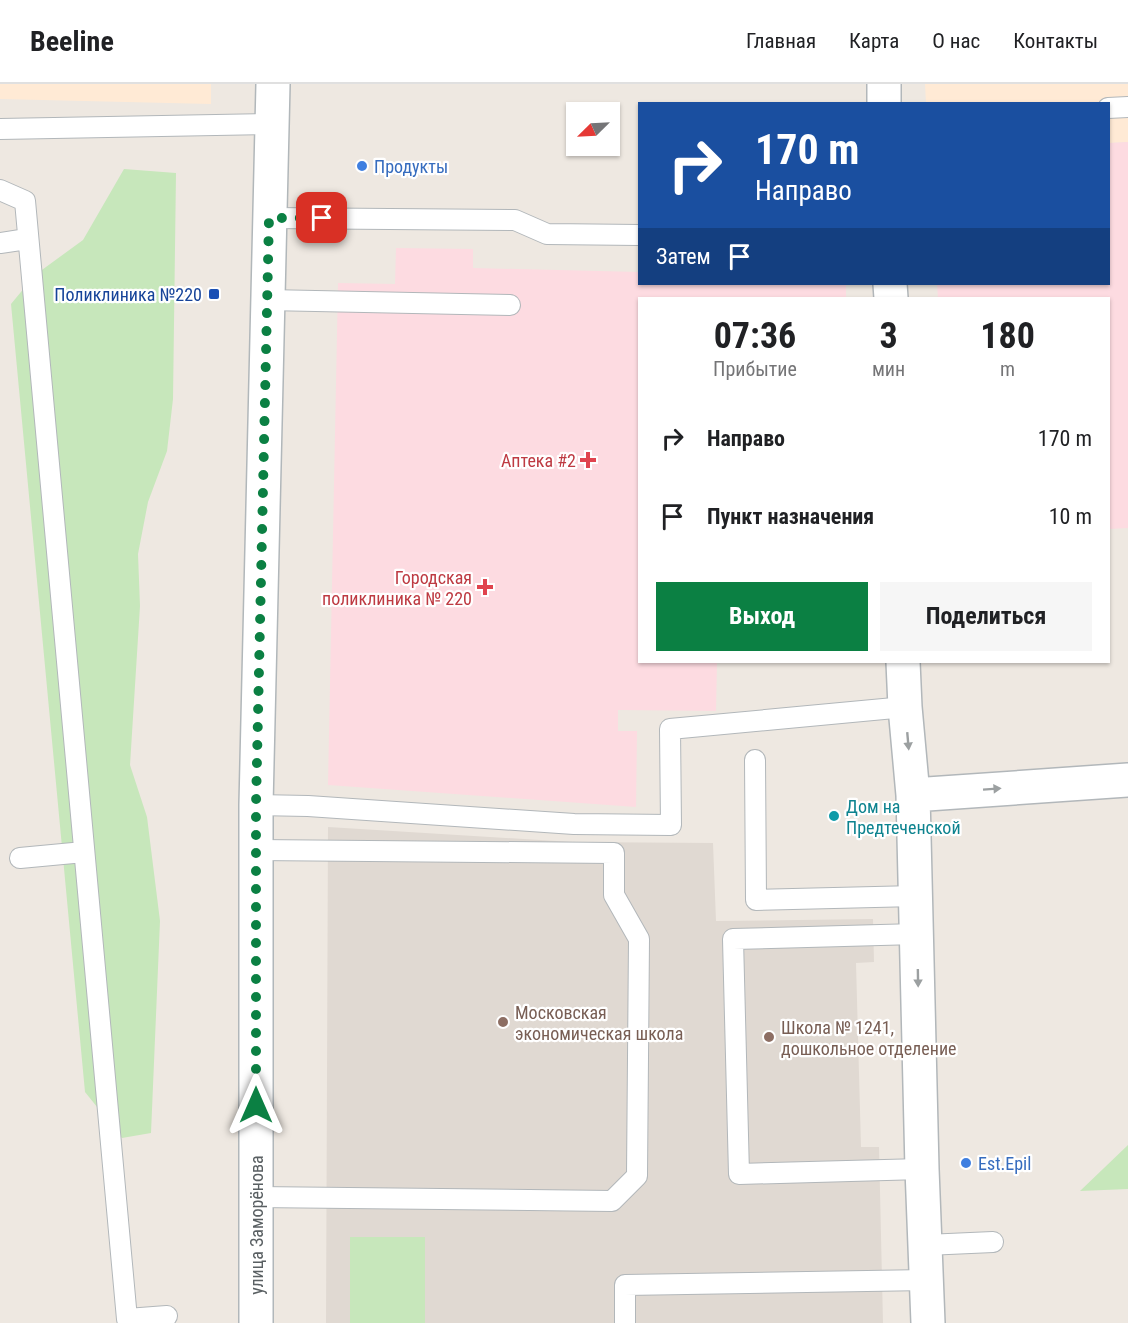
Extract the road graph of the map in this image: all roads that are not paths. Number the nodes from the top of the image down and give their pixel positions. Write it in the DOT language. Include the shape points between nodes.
graph roads {
  1 [pos="273,84"];
  2 [pos="884,84"];
  3 [pos="884,102"];
  4 [pos="1128,107"];
  5 [pos="1110,108"];
  6 [pos="272,124"];
  7 [pos="0,129"];
  8 [pos="0,190"];
  9 [pos="269,218"];
  10 [pos="638,235"];
  11 [pos="27,239"];
  12 [pos="0,243"];
  13 [pos="267,300"];
  14 [pos="510,305"];
  15 [pos="903,663"];
  16 [pos="905,707"];
  17 [pos="755,760"];
  18 [pos="1128,780"];
  19 [pos="913,795"];
  20 [pos="256,805"];
  21 [pos="256,850"];
  22 [pos="84,852"];
  23 [pos="20,858"];
  24 [pos="916,896"];
  25 [pos="917,934"];
  26 [pos="922,1169"];
  27 [pos="256,1197"];
  28 [pos="993,1242"];
  29 [pos="926,1245"];
  30 [pos="927,1280"];
  31 [pos="167,1316"];
  32 [pos="256,1323"];
  33 [pos="625,1323"];
  34 [pos="928,1323"];
  1 -- 6 [label="street, улица Заморёнова"];
  2 -- 3 [label="street"];
  4 -- 5 [label="lane"];
  6 -- 7 [label="lane"];
  6 -- 9 [label="street, улица Заморёнова"];
  8 -- 11 [label="lane" via="25,201"];
  9 -- 10 [label="lane" via="515,220 547,234"];
  9 -- 13 [label="street, улица Заморёнова"];
  11 -- 12 [label="lane"];
  11 -- 22 [label="lane"];
  13 -- 14 [label="lane"];
  13 -- 20 [label="street, улица Заморёнова"];
  15 -- 16 [label="street"];
  16 -- 19 [label="street, one-way"];
  16 -- 20 [label="lane" via="670,729 671,825 574,824"];
  17 -- 24 [label="lane" via="756,900"];
  19 -- 18 [label="street, one-way"];
  19 -- 24 [label="street"];
  20 -- 21 [label="street, улица Заморёнова"];
  21 -- 27 [label="street, улица Заморёнова"];
  21 -- 27 [label="lane" via="614,853 614,895 639,939 637,1176 612,1200"];
  22 -- 23 [label="lane"];
  22 -- 31 [label="lane" via="127,1319"];
  24 -- 25 [label="street"];
  25 -- 26 [label="street, one-way"];
  25 -- 26 [label="lane" via="733,939 739,1174"];
  26 -- 29 [label="street"];
  27 -- 32 [label="street, улица Заморёнова"];
  28 -- 29 [label="lane"];
  29 -- 30 [label="street"];
  30 -- 33 [label="lane" via="625,1285"];
  30 -- 34 [label="street"];
}
